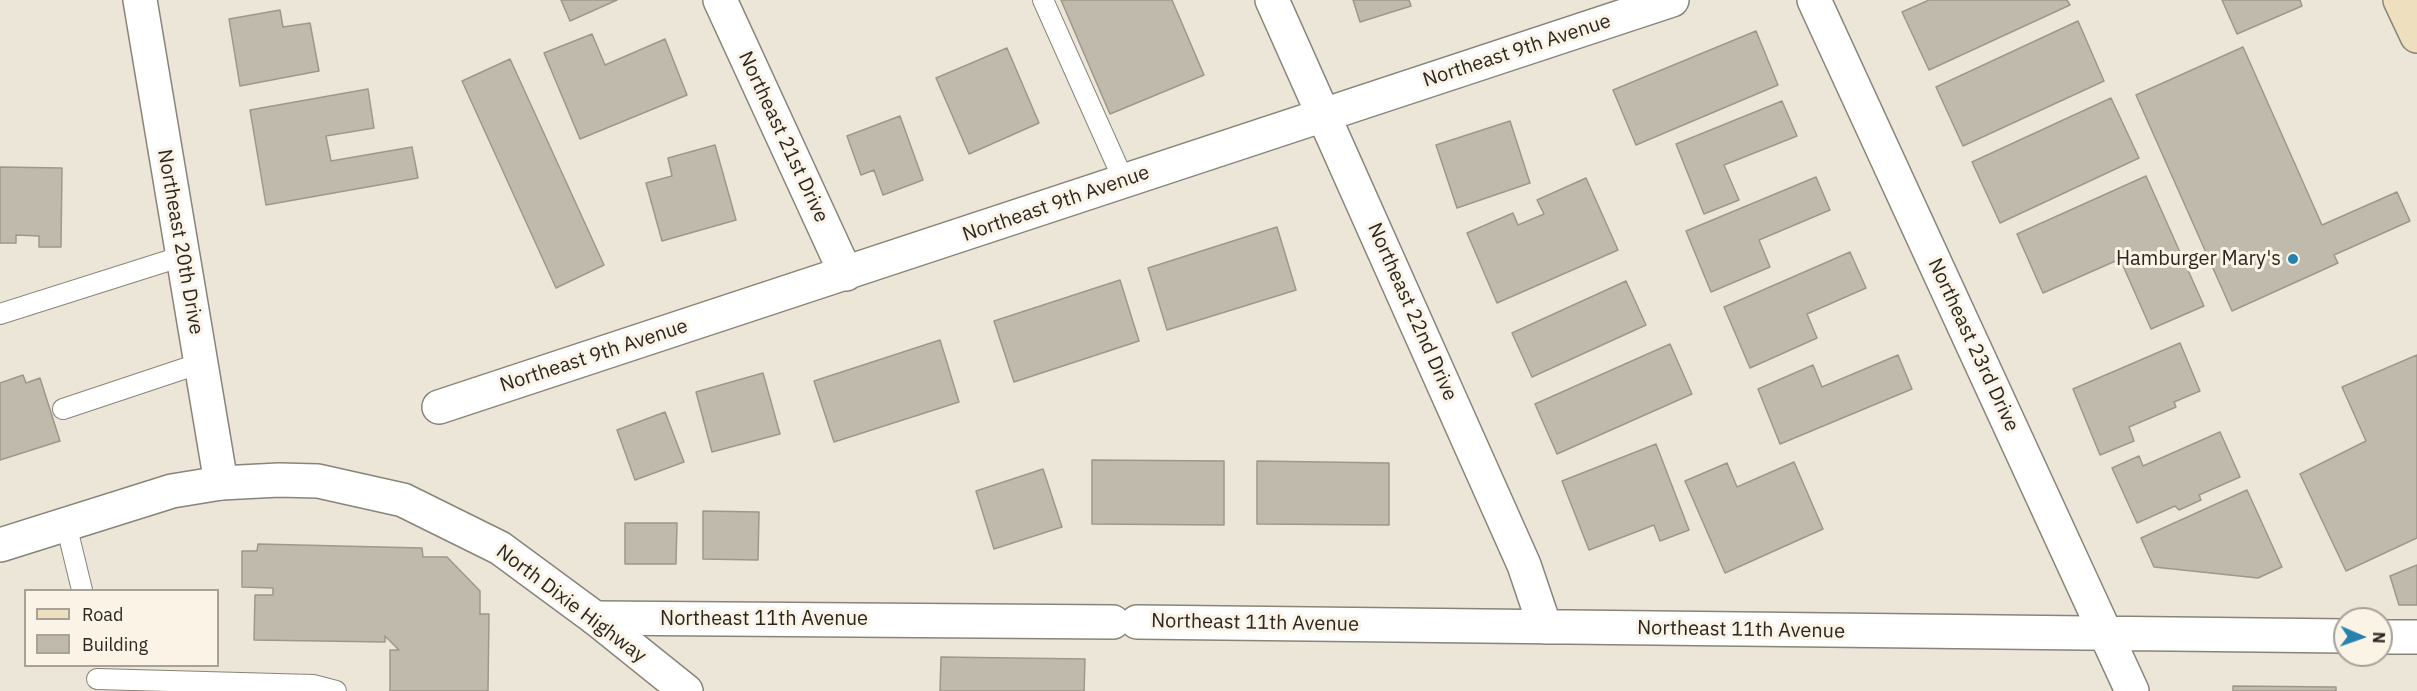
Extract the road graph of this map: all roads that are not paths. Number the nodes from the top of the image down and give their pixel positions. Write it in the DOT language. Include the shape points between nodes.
graph roads {
  1 [pos="140,0"];
  2 [pos="720,0"];
  3 [pos="1043,0"];
  4 [pos="1272,0"];
  5 [pos="1672,0"];
  6 [pos="1814,0"];
  7 [pos="2400,0"];
  8 [pos="2417,36"];
  9 [pos="1324,114"];
  10 [pos="1124,181"];
  11 [pos="183,256"];
  12 [pos="846,274"];
  13 [pos="0,314"];
  14 [pos="201,363"];
  15 [pos="439,407"];
  16 [pos="63,409"];
  17 [pos="221,483"];
  18 [pos="66,524"];
  19 [pos="0,545"];
  20 [pos="82,589"];
  21 [pos="596,618"];
  22 [pos="1545,627"];
  23 [pos="2106,634"];
  24 [pos="2333,636"];
  25 [pos="2393,637"];
  26 [pos="2417,637"];
  27 [pos="96,678"];
  28 [pos="336,691"];
  29 [pos="686,691"];
  30 [pos="2132,691"];
  1 -- 11 [label="street, Northeast 20th Drive"];
  2 -- 12 [label="street, Northeast 21st Drive"];
  3 -- 10 [label="lane"];
  4 -- 9 [label="street, Northeast 22nd Drive"];
  5 -- 9 [label="street, Northeast 9th Avenue"];
  6 -- 23 [label="street, Northeast 23rd Drive"];
  7 -- 8 [label="main road"];
  9 -- 10 [label="street, Northeast 9th Avenue"];
  9 -- 22 [label="street, Northeast 22nd Drive" via="1524,565"];
  10 -- 12 [label="street, Northeast 9th Avenue"];
  11 -- 13 [label="lane"];
  11 -- 14 [label="street, Northeast 20th Drive"];
  12 -- 15 [label="street, Northeast 9th Avenue"];
  14 -- 16 [label="lane"];
  14 -- 17 [label="street, Northeast 20th Drive"];
  17 -- 18 [label="street, North Dixie Highway" via="172,491"];
  17 -- 21 [label="street, North Dixie Highway" via="318,481 404,500 500,548"];
  18 -- 19 [label="street, North Dixie Highway"];
  18 -- 20 [label="lane"];
  21 -- 22 [label="street, Northeast 11th Avenue"];
  21 -- 29 [label="street, North Dixie Highway"];
  22 -- 23 [label="street, Northeast 11th Avenue"];
  23 -- 24 [label="street, Northeast 11th Avenue"];
  23 -- 30 [label="street, Northeast 23rd Drive"];
  25 -- 26 [label="street"];
  27 -- 28 [label="lane" via="313,685"];
}
